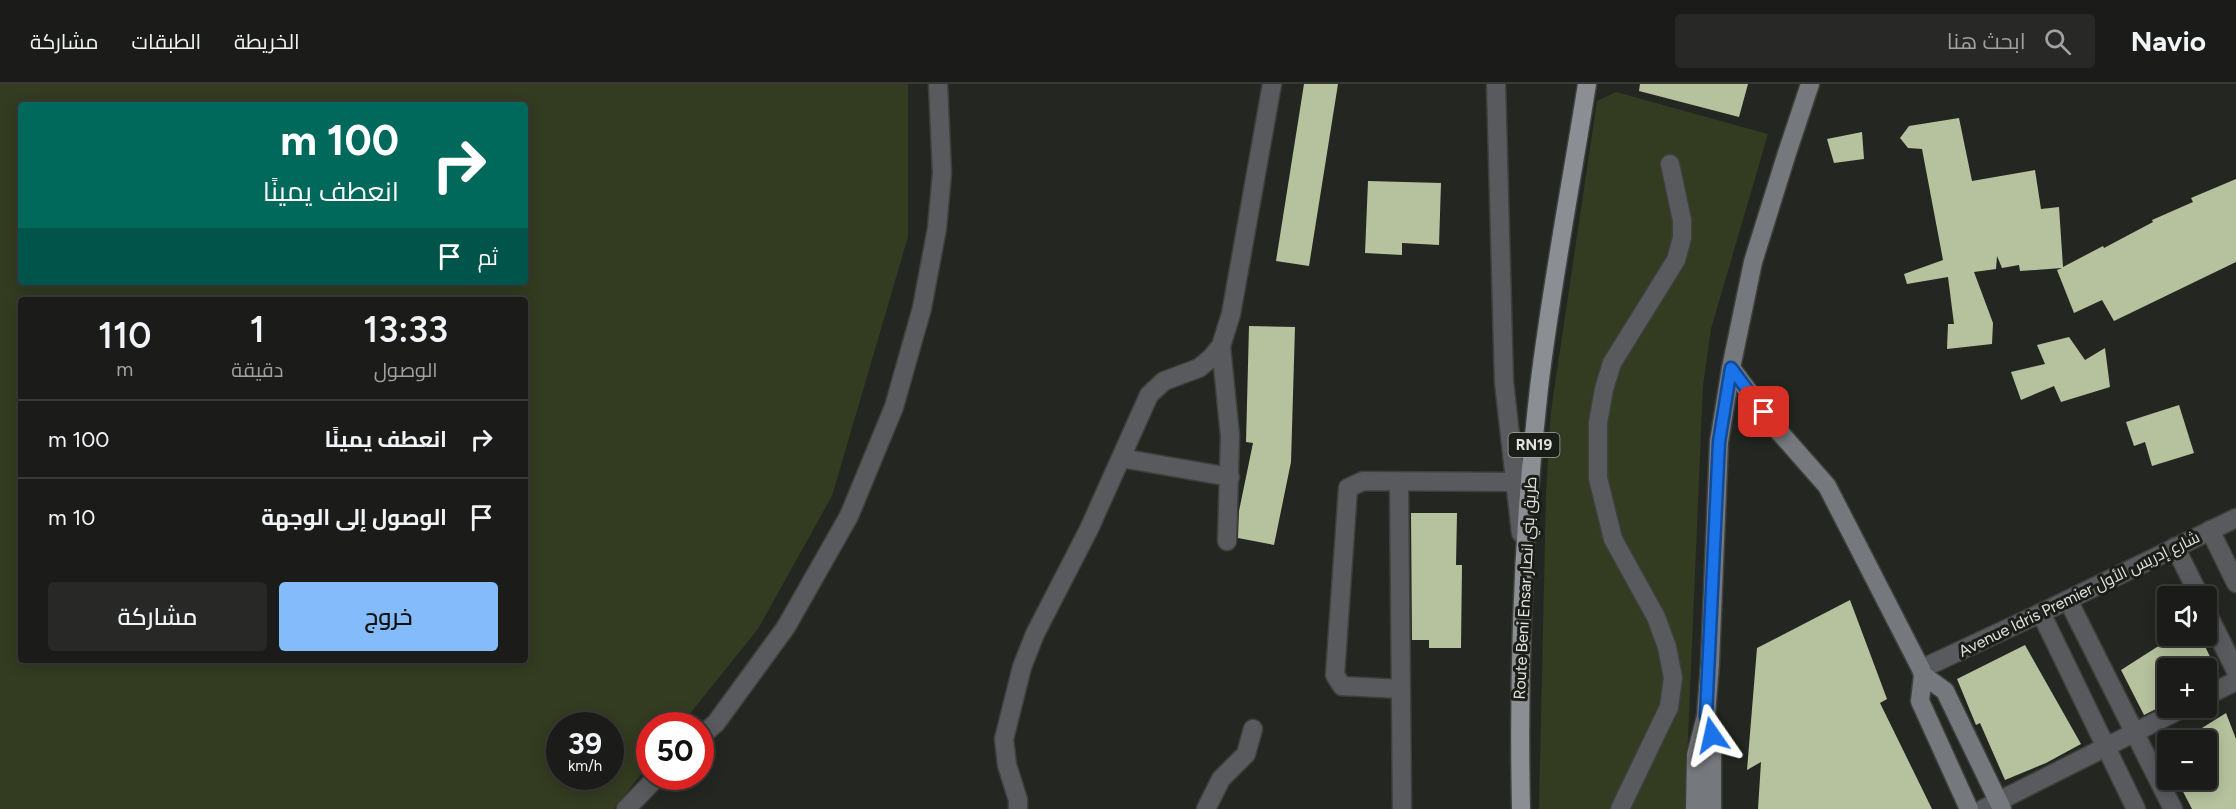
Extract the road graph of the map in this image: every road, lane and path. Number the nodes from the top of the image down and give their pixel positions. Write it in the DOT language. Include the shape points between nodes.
graph roads {
  1 [pos="938,84"];
  2 [pos="1272,84"];
  3 [pos="1496,84"];
  4 [pos="1587,84"];
  5 [pos="1810,84"];
  6 [pos="1670,164"];
  7 [pos="1221,346"];
  8 [pos="1731,368"];
  9 [pos="1121,458"];
  10 [pos="1230,477"];
  11 [pos="1516,482"];
  12 [pos="1399,483"];
  13 [pos="2236,518"];
  14 [pos="2210,530"];
  15 [pos="1227,541"];
  16 [pos="2175,547"];
  17 [pos="1524,564"];
  18 [pos="2236,583"];
  19 [pos="2194,586"];
  20 [pos="2068,600"];
  21 [pos="2041,613"];
  22 [pos="2217,633"];
  23 [pos="2236,671"];
  24 [pos="1922,672"];
  25 [pos="2236,681"];
  26 [pos="1401,688"];
  27 [pos="2217,690"];
  28 [pos="1706,716"];
  29 [pos="2163,718"];
  30 [pos="714,725"];
  31 [pos="1253,729"];
  32 [pos="2135,732"];
  33 [pos="2106,746"];
  34 [pos="644,790"];
  35 [pos="1994,806"];
  36 [pos="626,809"];
  37 [pos="1018,809"];
  38 [pos="1206,809"];
  39 [pos="1402,809"];
  40 [pos="1521,809"];
  41 [pos="1620,809"];
  42 [pos="1695,809"];
  43 [pos="1712,809"];
  44 [pos="1969,809"];
  45 [pos="2136,809"];
  46 [pos="2173,809"];
  1 -- 30 [label="street" via="942,173 938,228 922,308 894,407 849,516 786,627"];
  2 -- 7 [label="street" via="1231,314"];
  3 -- 11 [label="street" via="1504,382"];
  4 -- 17 [label="main road, Route Beni Ensar طريق بني انصار / RN19" via="1539,388"];
  5 -- 8 [label="main road" via="1753,262"];
  6 -- 41 [label="street" via="1682,220 1676,260 1612,363 1598,423 1598,478 1613,539 1656,617 1673,678 1669,707"];
  7 -- 9 [label="street" via="1199,368 1164,381 1149,395"];
  7 -- 10 [label="street"];
  8 -- 24 [label="main road" via="1775,427 1827,486"];
  8 -- 28 [label="main road" via="1719,442"];
  9 -- 10 [label="street"];
  9 -- 37 [label="street" via="1022,667 1004,739"];
  10 -- 15 [label="street"];
  11 -- 12 [label="street"];
  11 -- 17 [label="street"];
  12 -- 26 [label="street"];
  12 -- 26 [label="street" via="1363,481 1348,488 1335,675 1342,686"];
  13 -- 14 [label="street, Avenue Idris Premier شارع إدريس الأول"];
  14 -- 16 [label="street, Avenue Idris Premier شارع إدريس الأول"];
  14 -- 18 [label="street"];
  16 -- 19 [label="street"];
  16 -- 20 [label="street, Avenue Idris Premier شارع إدريس الأول"];
  17 -- 40 [label="main road, Route Beni Ensar طريق بني انصار / RN19" via="1519,698"];
  20 -- 21 [label="street, Avenue Idris Premier شارع إدريس الأول"];
  20 -- 32 [label="street"];
  21 -- 24 [label="street, Avenue Idris Premier شارع إدريس الأول"];
  21 -- 33 [label="street"];
  22 -- 23 [label="street"];
  24 -- 35 [label="main road" via="1945,692"];
  24 -- 44 [label="main road" via="1920,701"];
  25 -- 27 [label="street"];
  26 -- 39 [label="street"];
  28 -- 42 [label="main road" via="1696,755"];
  28 -- 43 [label="main road" via="1712,735"];
  29 -- 32 [label="street"];
  31 -- 38 [label="street" via="1245,754 1221,779"];
  32 -- 33 [label="street"];
  32 -- 46 [label="street"];
  33 -- 35 [label="street"];
  33 -- 45 [label="street"];
  34 -- 36 [label="street"];
}
